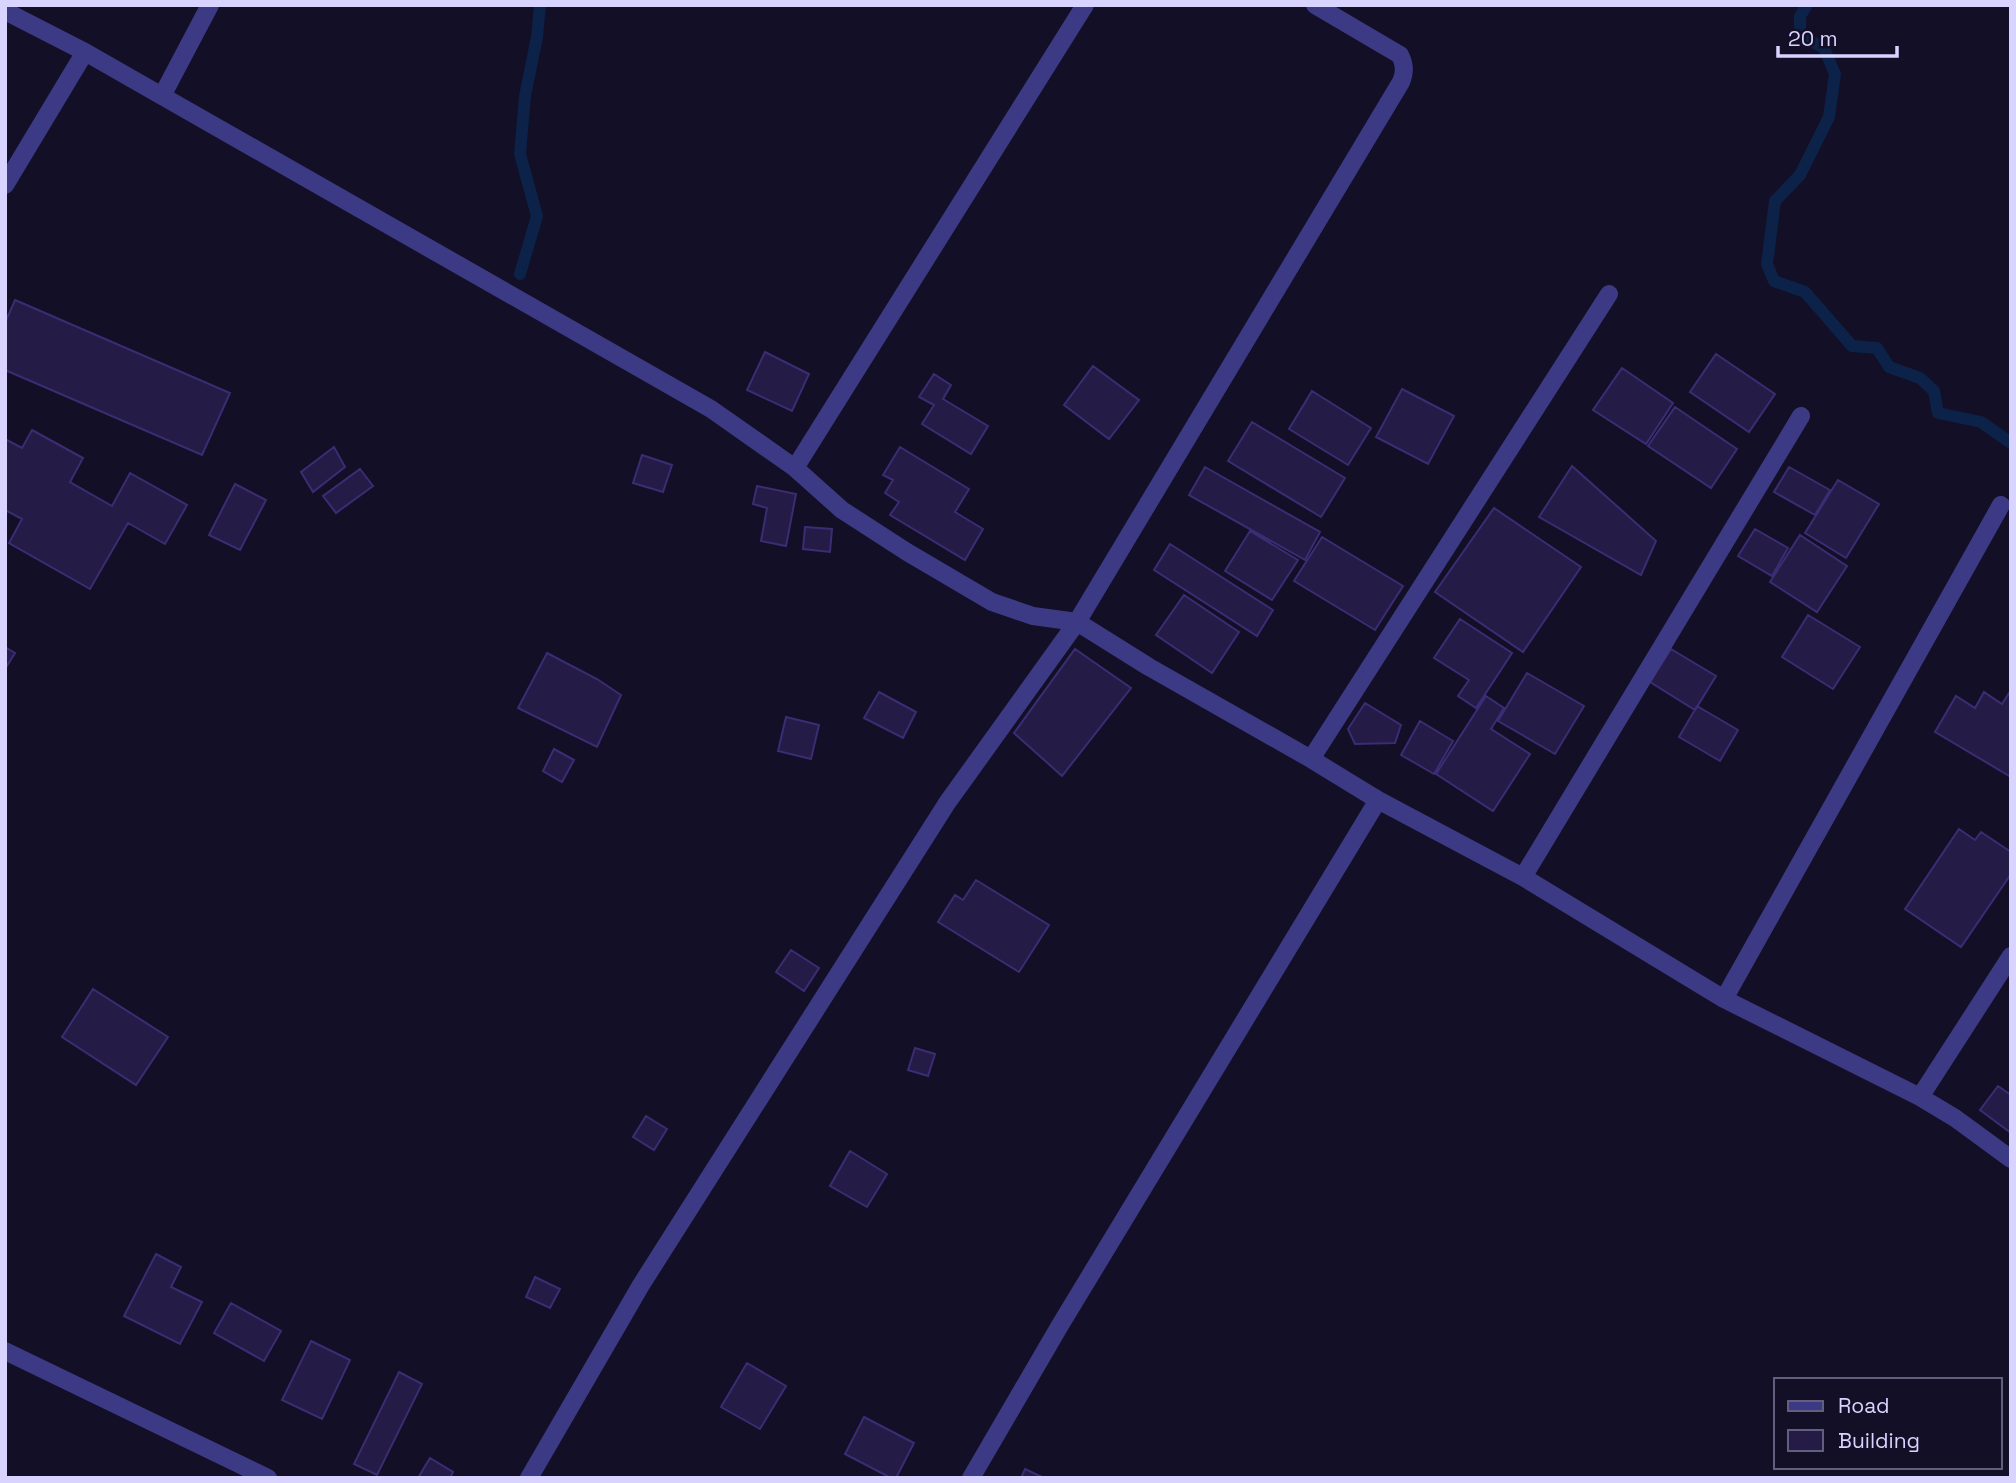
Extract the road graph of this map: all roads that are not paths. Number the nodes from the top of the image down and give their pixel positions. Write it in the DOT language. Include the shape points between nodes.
graph roads {
  1 [pos="210,5"];
  2 [pos="1085,5"];
  3 [pos="1315,5"];
  4 [pos="5,11"];
  5 [pos="85,52"];
  6 [pos="162,96"];
  7 [pos="5,185"];
  8 [pos="1609,294"];
  9 [pos="1801,416"];
  10 [pos="795,468"];
  11 [pos="2001,505"];
  12 [pos="1077,622"];
  13 [pos="1311,759"];
  14 [pos="1378,800"];
  15 [pos="1523,877"];
  16 [pos="2011,956"];
  17 [pos="1724,999"];
  18 [pos="1920,1097"];
  19 [pos="2011,1160"];
  20 [pos="5,1351"];
  21 [pos="268,1478"];
  22 [pos="529,1478"];
  23 [pos="971,1478"];
  1 -- 6 [label="street"];
  2 -- 10 [label="street"];
  3 -- 12 [label="street" via="1400,55 1405,73"];
  4 -- 5 [label="street"];
  5 -- 6 [label="street"];
  5 -- 7 [label="street"];
  6 -- 10 [label="street" via="711,409"];
  8 -- 13 [label="street"];
  9 -- 15 [label="street"];
  10 -- 12 [label="street" via="842,510 992,602 1033,617"];
  11 -- 17 [label="street"];
  12 -- 13 [label="street"];
  12 -- 22 [label="street" via="947,803 648,1273"];
  13 -- 14 [label="street"];
  14 -- 15 [label="street"];
  14 -- 23 [label="street"];
  15 -- 17 [label="street"];
  16 -- 18 [label="street"];
  17 -- 18 [label="street"];
  18 -- 19 [label="street"];
  20 -- 21 [label="street"];
}
